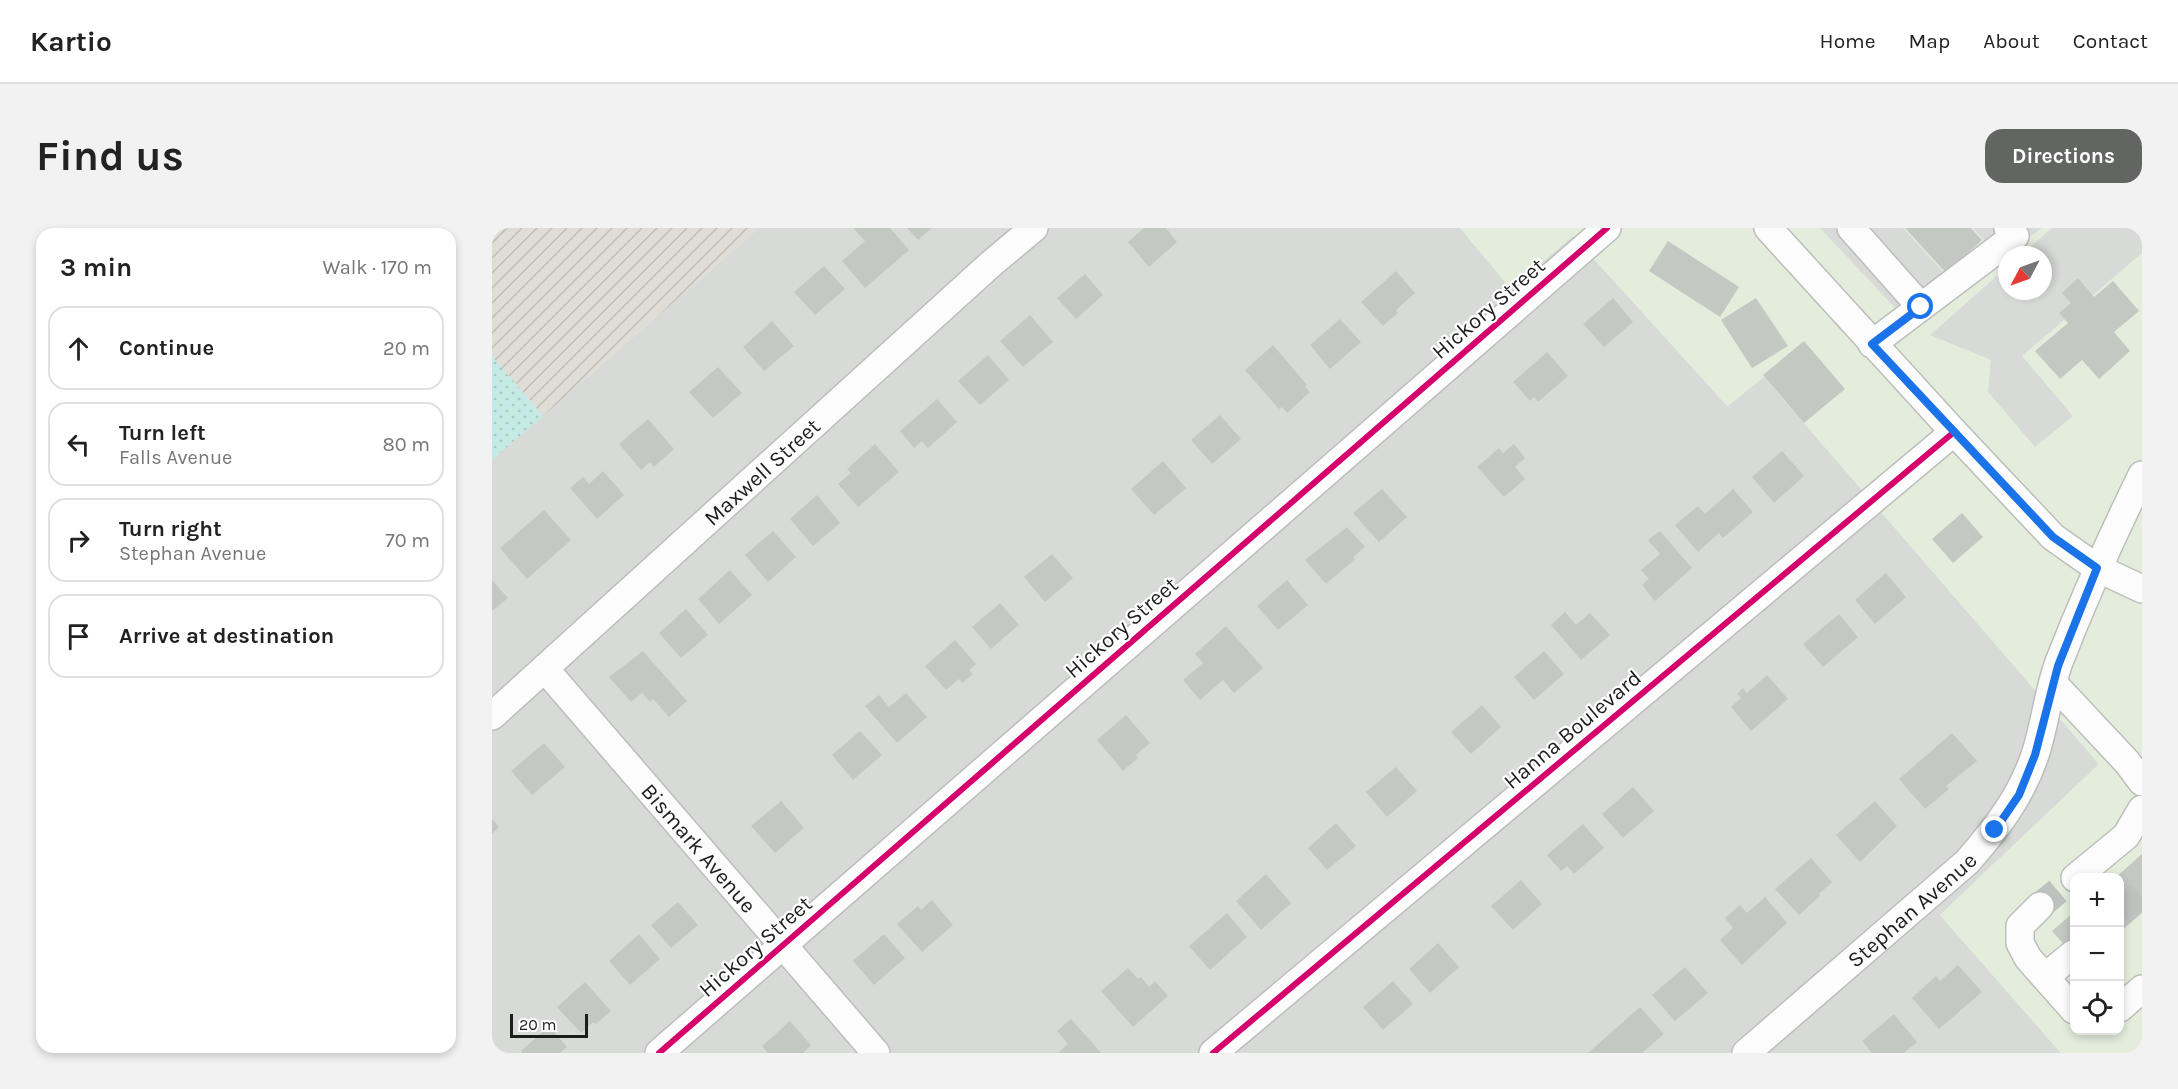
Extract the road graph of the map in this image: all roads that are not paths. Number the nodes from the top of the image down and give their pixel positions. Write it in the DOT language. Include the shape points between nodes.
graph roads {
  1 [pos="1034,228"];
  2 [pos="1607,228"];
  3 [pos="1851,228"];
  4 [pos="2008,228"];
  5 [pos="1781,232"];
  6 [pos="1921,307"];
  7 [pos="1872,344"];
  8 [pos="1954,432"];
  9 [pos="2142,475"];
  10 [pos="2097,568"];
  11 [pos="2142,589"];
  12 [pos="544,669"];
  13 [pos="2053,683"];
  14 [pos="492,716"];
  15 [pos="2142,782"];
  16 [pos="2142,809"];
  17 [pos="2062,888"];
  18 [pos="783,946"];
  19 [pos="2070,956"];
  20 [pos="2045,977"];
  21 [pos="2142,989"];
  22 [pos="2070,1005"];
  23 [pos="2124,1005"];
  24 [pos="660,1053"];
  25 [pos="876,1053"];
  26 [pos="1213,1053"];
  27 [pos="1746,1053"];
  1 -- 12 [label="street, Maxwell Street"];
  2 -- 18 [label="street, Hickory Street"];
  3 -- 6 [label="street"];
  4 -- 6 [label="street" via="2015,236"];
  5 -- 7 [label="street"];
  6 -- 7 [label="street"];
  7 -- 8 [label="street"];
  8 -- 10 [label="street" via="2053,537"];
  8 -- 26 [label="street, Hanna Boulevard"];
  9 -- 10 [label="street, Stephan Avenue"];
  10 -- 11 [label="street"];
  10 -- 13 [label="street, Stephan Avenue"];
  12 -- 14 [label="street, Maxwell Street"];
  12 -- 18 [label="street, Bismark Avenue"];
  13 -- 15 [label="street"];
  13 -- 27 [label="street, Stephan Avenue" via="2035,755 2019,795 1995,830 1967,862"];
  16 -- 17 [label="street" via="2126,836"];
  17 -- 20 [label="street" via="2020,926 2020,943"];
  18 -- 24 [label="street, Hickory Street"];
  18 -- 25 [label="street, Bismark Avenue"];
  19 -- 20 [label="street"];
  20 -- 22 [label="street"];
  21 -- 23 [label="street"];
}
